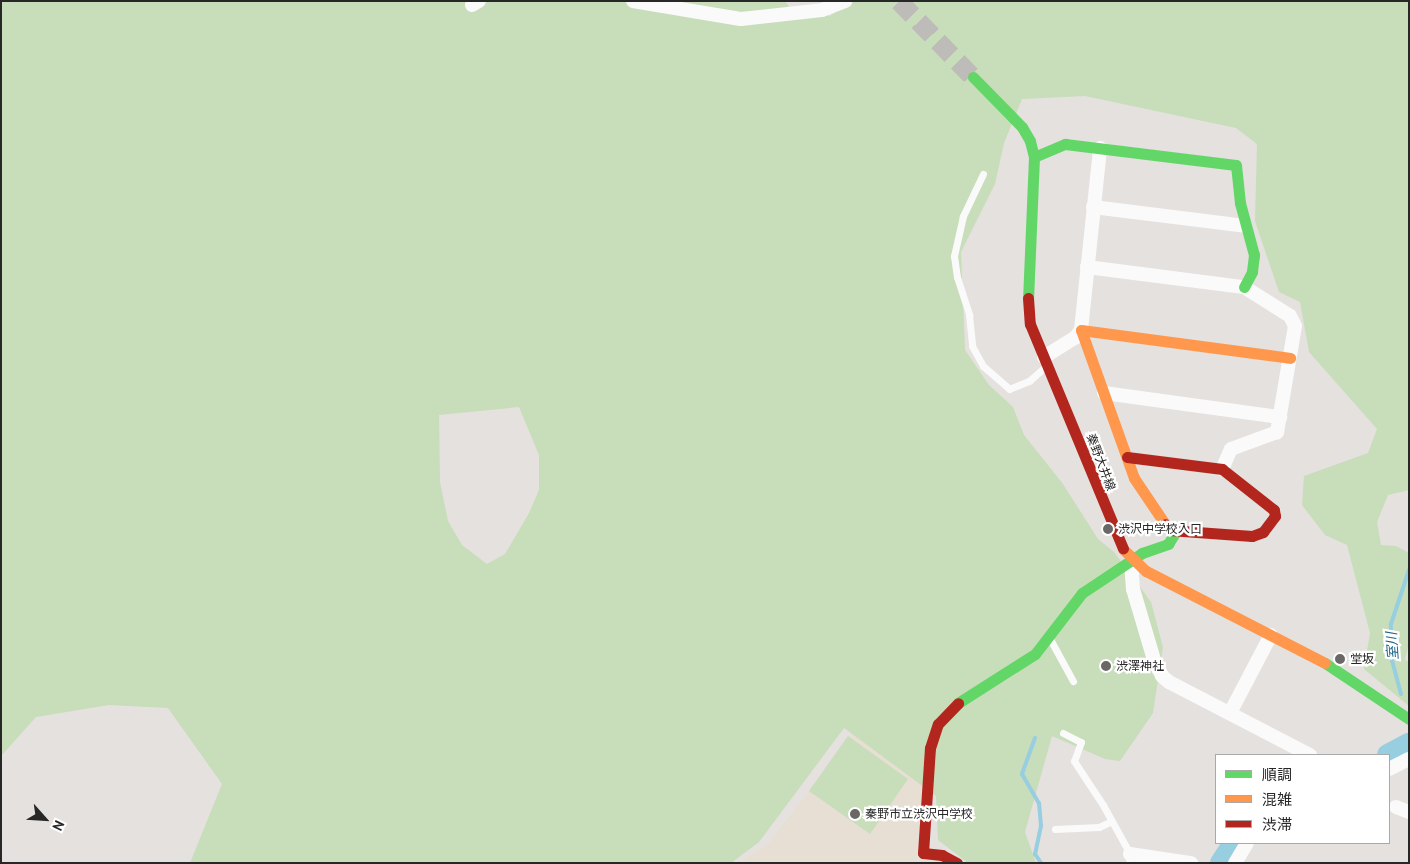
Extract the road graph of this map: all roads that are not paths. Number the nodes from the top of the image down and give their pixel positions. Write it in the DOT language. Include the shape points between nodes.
graph roads {
  1 [pos="633,1"];
  2 [pos="845,1"];
  3 [pos="973,77"];
  4 [pos="1100,148"];
  5 [pos="1034,157"];
  6 [pos="983,174"];
  7 [pos="1093,207"];
  8 [pos="1245,226"];
  9 [pos="1087,267"];
  10 [pos="1244,287"];
  11 [pos="1080,330"];
  12 [pos="1290,358"];
  13 [pos="1045,361"];
  14 [pos="1104,393"];
  15 [pos="1280,417"];
  16 [pos="1127,457"];
  17 [pos="1222,469"];
  18 [pos="1176,531"];
  19 [pos="1131,561"];
  20 [pos="1271,634"];
  21 [pos="1048,636"];
  22 [pos="1073,680"];
  23 [pos="1230,713"];
  24 [pos="1409,719"];
  25 [pos="1063,733"];
  26 [pos="1308,754"];
  27 [pos="1409,759"];
  28 [pos="1390,768"];
  29 [pos="1112,821"];
  30 [pos="1055,829"];
  31 [pos="1247,844"];
  32 [pos="1130,859"];
  33 [pos="958,863"];
  34 [pos="1191,863"];
  35 [pos="1235,863"];
  1 -- 2 [label="street" via="741,19 822,10"];
  3 -- 5 [label="street, 秦野大井線" via="1022,127"];
  4 -- 5 [label="street" via="1065,144"];
  4 -- 7 [label="street"];
  4 -- 8 [label="street" via="1236,165"];
  5 -- 13 [label="street, 秦野大井線" via="1027,275 1030,324"];
  6 -- 13 [label="lane" via="964,216 954,256 969,315 972,346 983,366 1009,389 1029,381"];
  7 -- 8 [label="street"];
  7 -- 9 [label="street"];
  8 -- 10 [label="street" via="1254,255 1252,272"];
  9 -- 10 [label="street"];
  9 -- 11 [label="street"];
  10 -- 12 [label="street" via="1290,316 1295,326"];
  11 -- 12 [label="street"];
  11 -- 13 [label="street" via="1075,338"];
  11 -- 14 [label="street"];
  12 -- 15 [label="street"];
  13 -- 19 [label="street, 秦野大井線" via="1115,536"];
  14 -- 15 [label="street"];
  14 -- 16 [label="street"];
  15 -- 17 [label="street" via="1277,432 1231,449"];
  16 -- 17 [label="street"];
  16 -- 18 [label="street" via="1134,478 1169,530"];
  17 -- 18 [label="street" via="1274,510 1271,522 1263,532 1252,536"];
  18 -- 19 [label="street" via="1168,544 1142,553"];
  19 -- 20 [label="street, 秦野大井線"];
  19 -- 21 [label="street" via="1082,593"];
  19 -- 23 [label="street" via="1133,589 1154,660 1162,676"];
  20 -- 23 [label="street"];
  20 -- 24 [label="street, 秦野大井線" via="1355,681"];
  21 -- 22 [label="lane"];
  21 -- 33 [label="street" via="1027,660 954,706 932,736 923,853 942,855"];
  23 -- 26 [label="street"];
  25 -- 29 [label="lane" via="1080,742 1074,761"];
  27 -- 28 [label="street"];
  29 -- 30 [label="lane" via="1099,827"];
  29 -- 32 [label="lane"];
  31 -- 35 [label="street"];
  32 -- 34 [label="street"];
}
